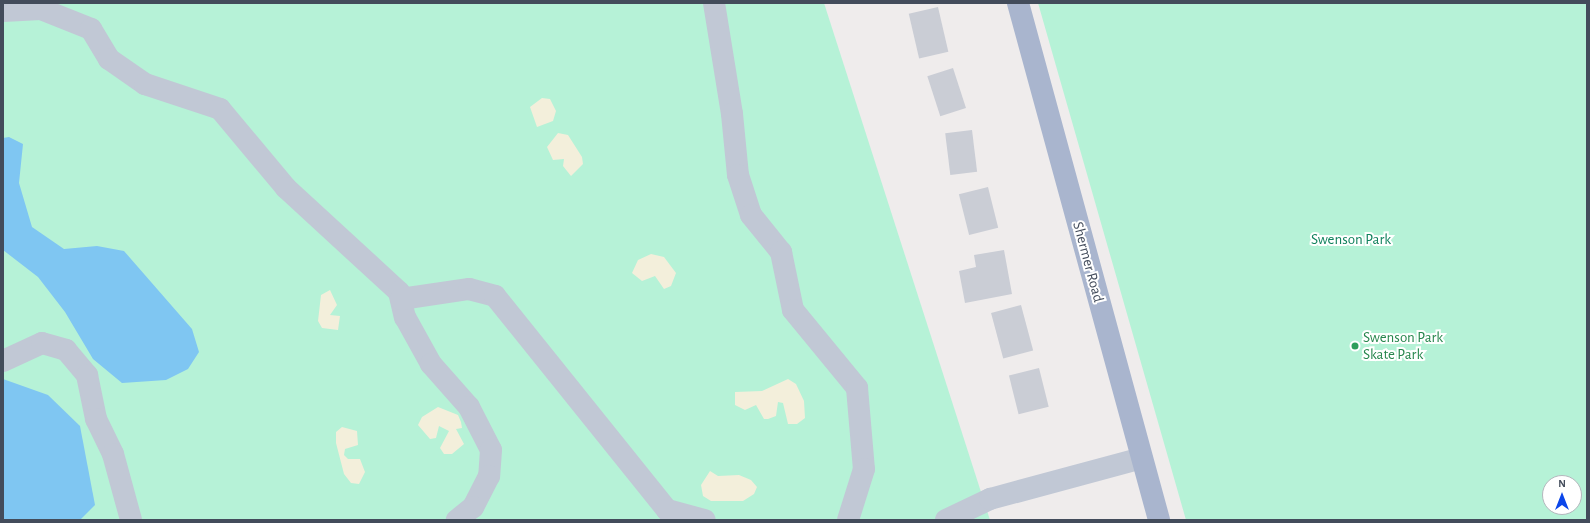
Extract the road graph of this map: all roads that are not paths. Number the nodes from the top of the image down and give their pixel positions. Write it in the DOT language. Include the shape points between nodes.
graph roads {
  1 [pos="714,3"];
  2 [pos="1018,3"];
  3 [pos="39,6"];
  4 [pos="3,11"];
  5 [pos="400,299"];
  6 [pos="3,361"];
  7 [pos="1142,458"];
  8 [pos="131,520"];
  9 [pos="457,520"];
  10 [pos="705,520"];
  11 [pos="848,520"];
  12 [pos="946,520"];
  13 [pos="1159,520"];
  1 -- 11 [label="lane" via="732,114 738,175 751,215 781,252 793,310 857,388 864,470"];
  2 -- 7 [label="main road, Shermer Road"];
  3 -- 4 [label="lane"];
  3 -- 5 [label="lane" via="91,29 108,59 145,84 220,109 286,188 389,282"];
  5 -- 9 [label="lane" via="405,317 431,364 469,407 491,450 489,476 473,507"];
  5 -- 10 [label="lane" via="469,289 495,296 667,510"];
  6 -- 8 [label="lane" via="42,343 66,350 87,375 96,419 113,454"];
  7 -- 12 [label="lane" via="990,499"];
  7 -- 13 [label="main road, Shermer Road"];
}
